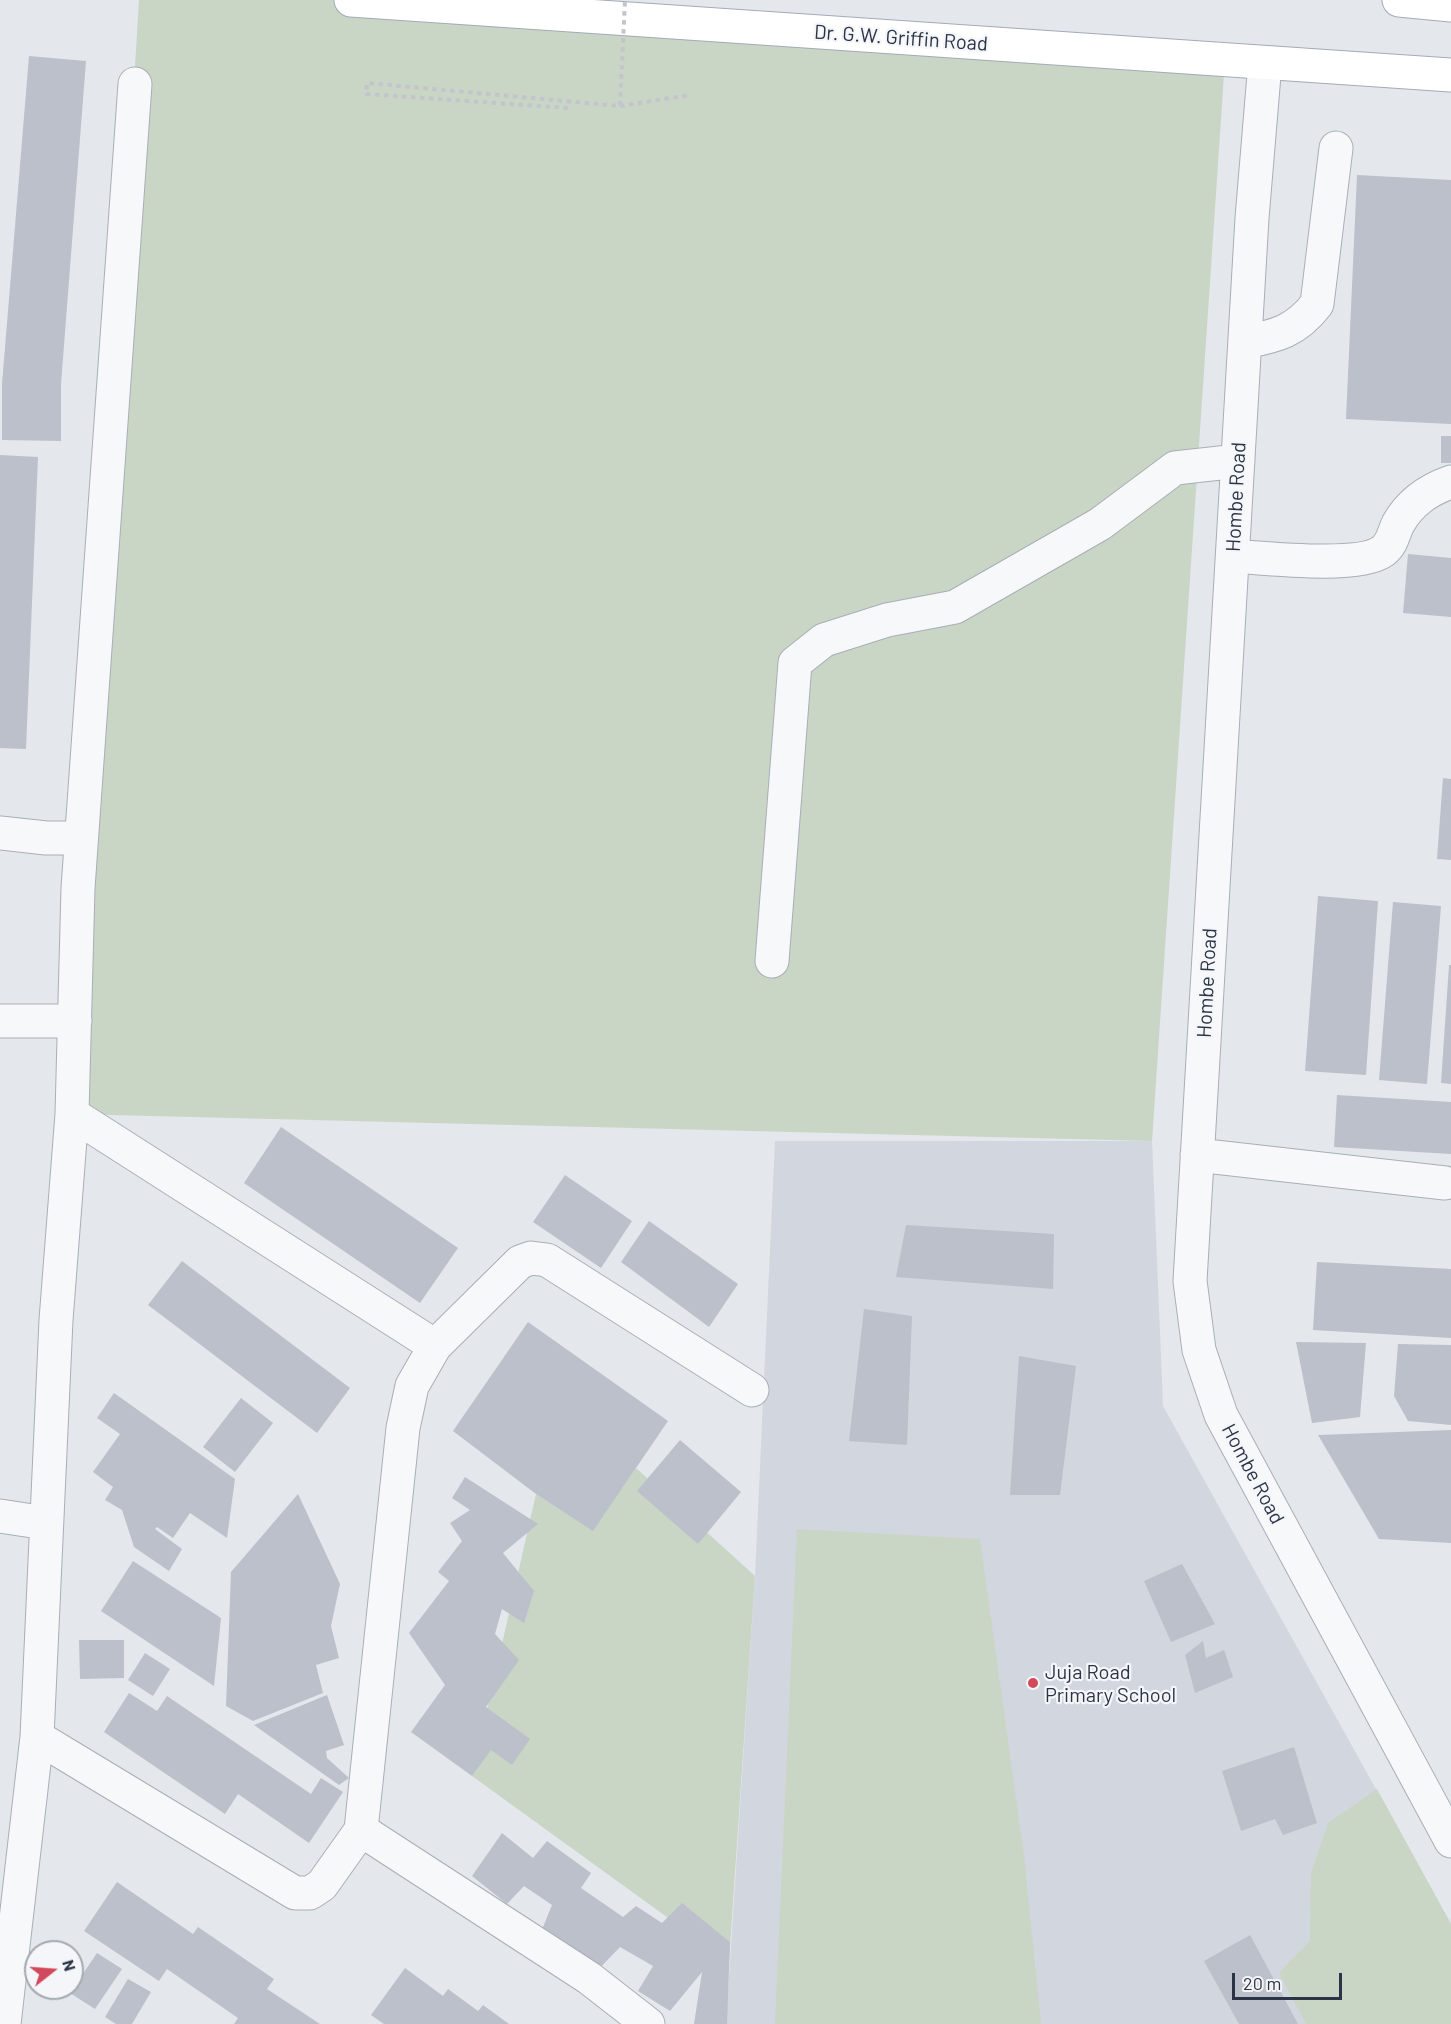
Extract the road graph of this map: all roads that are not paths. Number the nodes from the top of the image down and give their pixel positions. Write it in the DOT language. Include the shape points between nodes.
graph roads {
  1 [pos="351,0"];
  2 [pos="1399,0"];
  3 [pos="1451,5"];
  4 [pos="1265,63"];
  5 [pos="1451,75"];
  6 [pos="135,84"];
  7 [pos="1336,148"];
  8 [pos="1245,342"];
  9 [pos="1238,461"];
  10 [pos="1451,483"];
  11 [pos="1233,556"];
  12 [pos="0,833"];
  13 [pos="81,838"];
  14 [pos="772,961"];
  15 [pos="0,1021"];
  16 [pos="75,1021"];
  17 [pos="72,1114"];
  18 [pos="1197,1155"];
  19 [pos="1445,1183"];
  20 [pos="435,1346"];
  21 [pos="752,1390"];
  22 [pos="0,1516"];
  23 [pos="46,1523"];
  24 [pos="37,1737"];
  25 [pos="361,1830"];
  26 [pos="1451,1841"];
  27 [pos="3,2014"];
  28 [pos="648,2024"];
  1 -- 4 [label="main road, Dr. G.W. Griffin Road"];
  2 -- 3 [label="main road"];
  4 -- 5 [label="main road, Dr. G.W. Griffin Road"];
  4 -- 8 [label="street, Hombe Road"];
  6 -- 13 [label="street"];
  7 -- 8 [label="street" via="1317,304 1294,328"];
  8 -- 9 [label="street, Hombe Road"];
  9 -- 11 [label="street, Hombe Road"];
  9 -- 14 [label="street" via="1175,468 1100,524 955,607 887,620 824,640 795,663"];
  10 -- 11 [label="street" via="1423,494 1398,524 1393,540 1372,556 1341,561"];
  11 -- 18 [label="street, Hombe Road"];
  12 -- 13 [label="street"];
  13 -- 16 [label="street"];
  15 -- 16 [label="street"];
  16 -- 17 [label="street"];
  17 -- 20 [label="street"];
  17 -- 23 [label="street"];
  18 -- 19 [label="street"];
  18 -- 26 [label="street, Hombe Road" via="1190,1281 1199,1350 1221,1415"];
  20 -- 21 [label="street" via="520,1262 531,1258 547,1260"];
  20 -- 25 [label="street" via="412,1386 403,1428"];
  22 -- 23 [label="street"];
  23 -- 24 [label="street"];
  24 -- 25 [label="street" via="295,1893 310,1893 322,1884"];
  24 -- 27 [label="street"];
  25 -- 28 [label="street" via="589,1978"];
}
